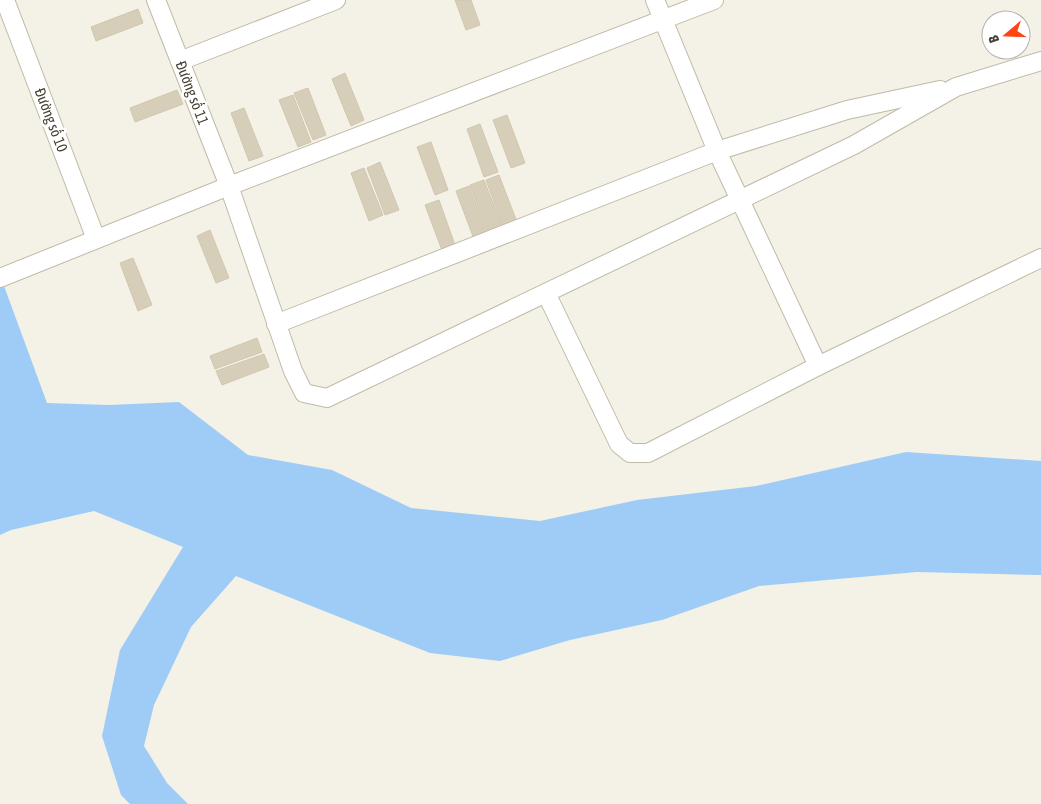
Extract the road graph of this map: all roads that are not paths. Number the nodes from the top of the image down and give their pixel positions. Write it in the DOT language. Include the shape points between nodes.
graph roads {
  1 [pos="5,0"];
  2 [pos="156,0"];
  3 [pos="336,0"];
  4 [pos="655,0"];
  5 [pos="714,0"];
  6 [pos="311,4"];
  7 [pos="662,19"];
  8 [pos="180,61"];
  9 [pos="1041,61"];
  10 [pos="956,86"];
  11 [pos="716,151"];
  12 [pos="229,186"];
  13 [pos="740,202"];
  14 [pos="96,239"];
  15 [pos="1041,258"];
  16 [pos="4,276"];
  17 [pos="546,293"];
  18 [pos="276,324"];
  19 [pos="818,366"];
  1 -- 14 [label="street, Đường số 10"];
  2 -- 8 [label="street, Đường số 11"];
  3 -- 6 [label="street"];
  4 -- 7 [label="street"];
  5 -- 7 [label="street"];
  6 -- 8 [label="street"];
  7 -- 11 [label="street"];
  7 -- 12 [label="street"];
  8 -- 12 [label="street, Đường số 11"];
  9 -- 10 [label="street"];
  10 -- 11 [label="street" via="847,110"];
  10 -- 13 [label="street" via="854,145"];
  11 -- 13 [label="street"];
  11 -- 18 [label="street"];
  12 -- 14 [label="street"];
  12 -- 18 [label="street, Đường số 11"];
  13 -- 17 [label="street"];
  13 -- 19 [label="street"];
  14 -- 16 [label="street"];
  15 -- 19 [label="street"];
  17 -- 18 [label="street, Đường số 11" via="328,398 304,393"];
  17 -- 19 [label="street" via="619,444 630,453 648,453"];
}
